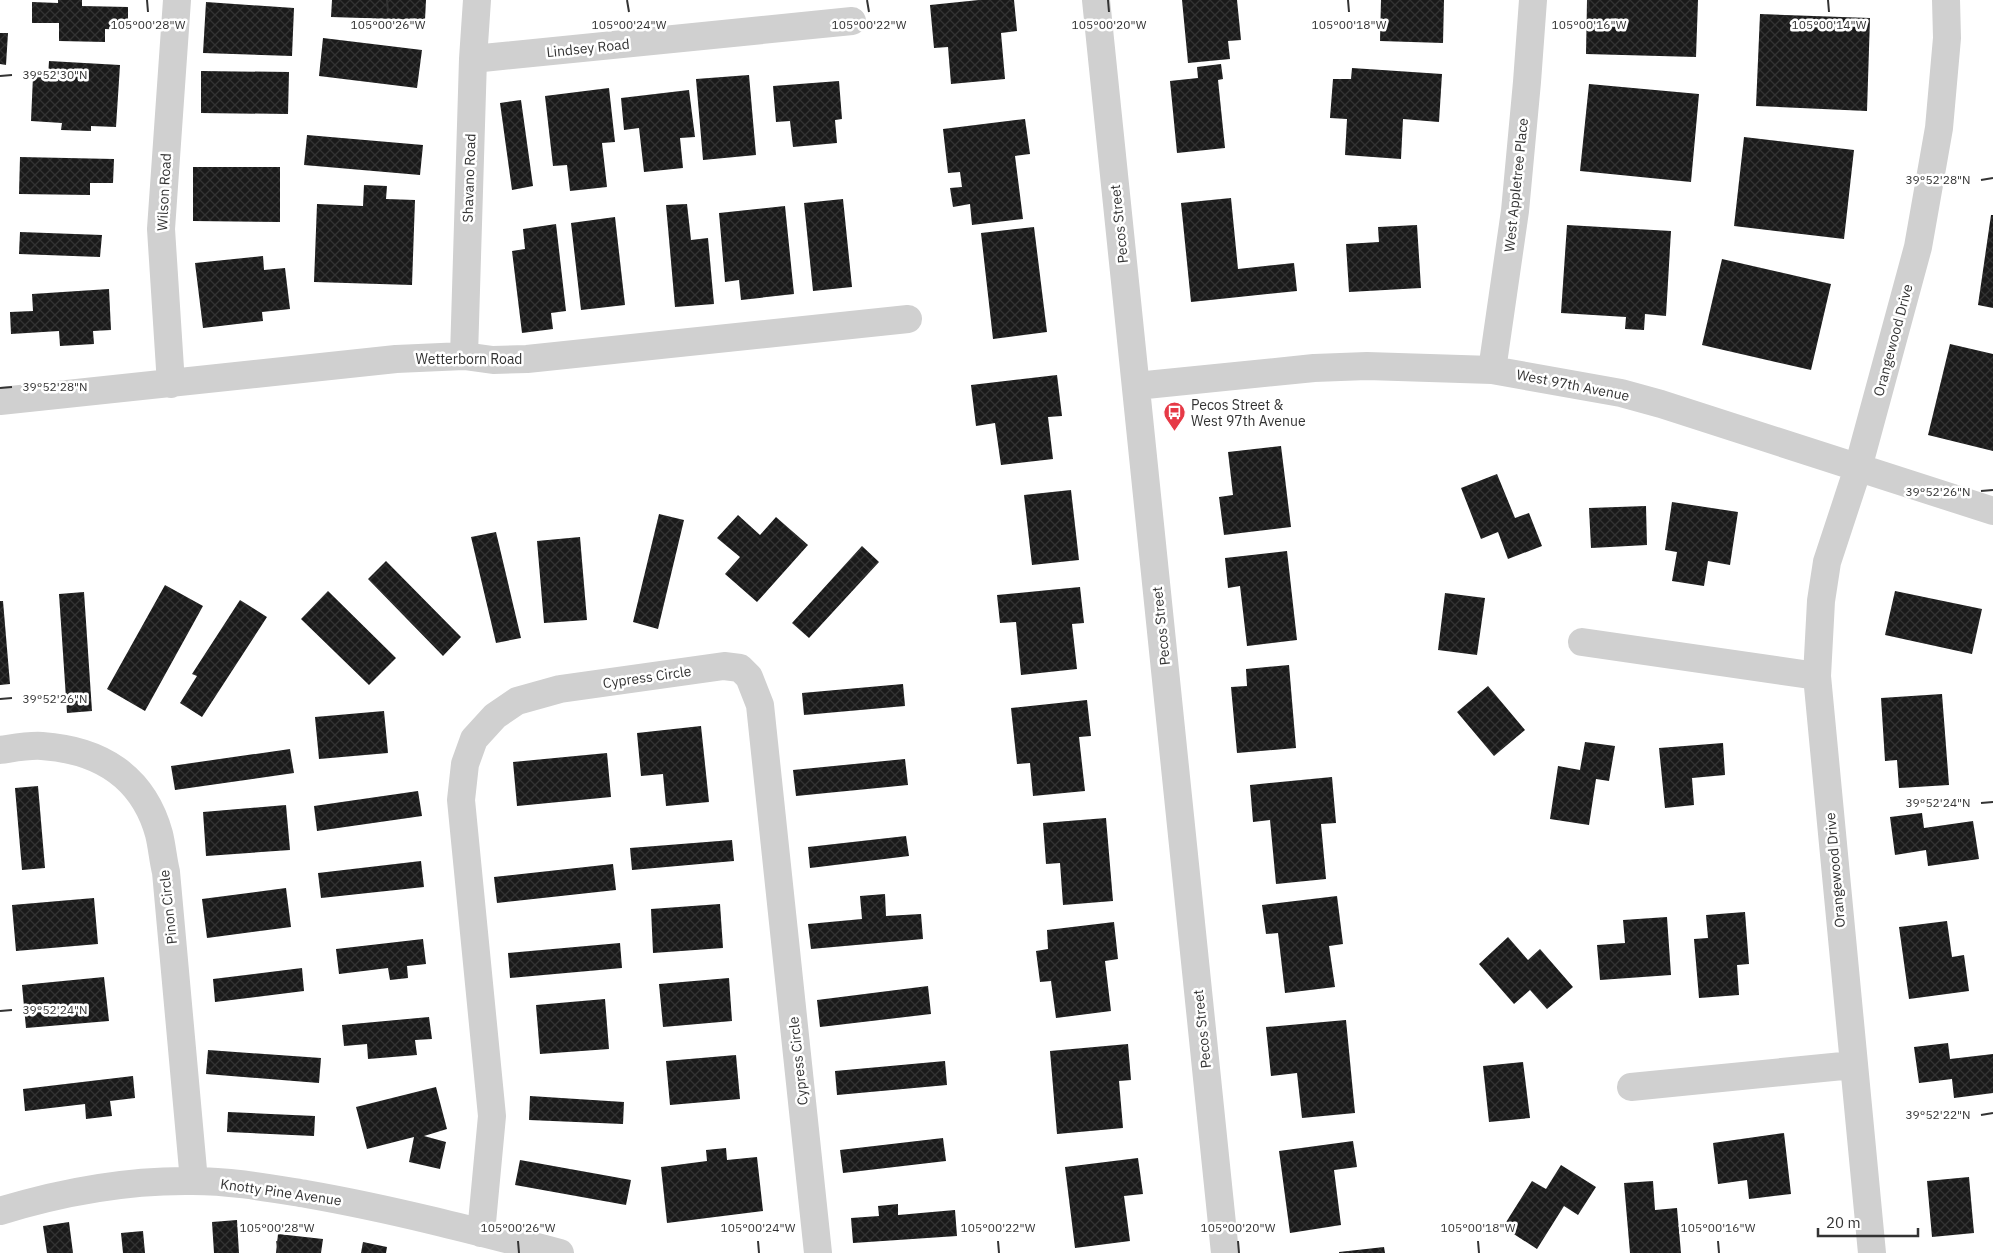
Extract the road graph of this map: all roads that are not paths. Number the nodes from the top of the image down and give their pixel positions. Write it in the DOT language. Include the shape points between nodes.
graph roads {
  1 [pos="177,0"];
  2 [pos="477,0"];
  3 [pos="1096,0"];
  4 [pos="1533,0"];
  5 [pos="1946,0"];
  6 [pos="852,21"];
  7 [pos="472,59"];
  8 [pos="908,319"];
  9 [pos="464,356"];
  10 [pos="1492,370"];
  11 [pos="171,384"];
  12 [pos="1136,386"];
  13 [pos="0,402"];
  14 [pos="1858,468"];
  15 [pos="1993,511"];
  16 [pos="1582,642"];
  17 [pos="1817,676"];
  18 [pos="0,750"];
  19 [pos="1853,1065"];
  20 [pos="1630,1087"];
  21 [pos="194,1180"];
  22 [pos="0,1211"];
  23 [pos="481,1233"];
  24 [pos="560,1253"];
  25 [pos="818,1253"];
  26 [pos="1225,1253"];
  27 [pos="1872,1253"];
  1 -- 11 [label="street, Wilson Road" via="161,229"];
  2 -- 7 [label="street, Shavano Road"];
  3 -- 12 [label="street, Pecos Street"];
  4 -- 10 [label="street, West Appletree Place" via="1515,212"];
  5 -- 14 [label="street, Orangewood Drive" via="1947,38 1940,128 1918,247"];
  6 -- 7 [label="street, Lindsey Road"];
  7 -- 9 [label="street, Shavano Road"];
  8 -- 9 [label="street, Wetterborn Road" via="527,359 493,360"];
  9 -- 11 [label="street, Wetterborn Road" via="396,359"];
  10 -- 12 [label="street, West 97th Avenue" via="1367,366 1314,368"];
  10 -- 14 [label="street, West 97th Avenue" via="1621,393"];
  11 -- 13 [label="street, Wetterborn Road"];
  12 -- 26 [label="street, Pecos Street"];
  14 -- 15 [label="street, West 97th Avenue"];
  14 -- 17 [label="street, Orangewood Drive" via="1827,562 1821,601"];
  16 -- 17 [label="street"];
  17 -- 19 [label="street, Orangewood Drive"];
  18 -- 21 [label="street, Pinon Circle" via="41,746 80,752 108,763 133,782 146,801 159,834 166,872"];
  19 -- 20 [label="street"];
  19 -- 27 [label="street, Orangewood Drive"];
  21 -- 22 [label="street, Knotty Pine Avenue" via="73,1192"];
  21 -- 23 [label="street, Knotty Pine Avenue" via="260,1186 361,1204"];
  23 -- 24 [label="street, Knotty Pine Avenue"];
  23 -- 25 [label="street, Cypress Circle" via="492,1116 461,800 465,764 474,739 495,716 517,701 560,689 724,666 740,668 749,677 760,705"];
}
